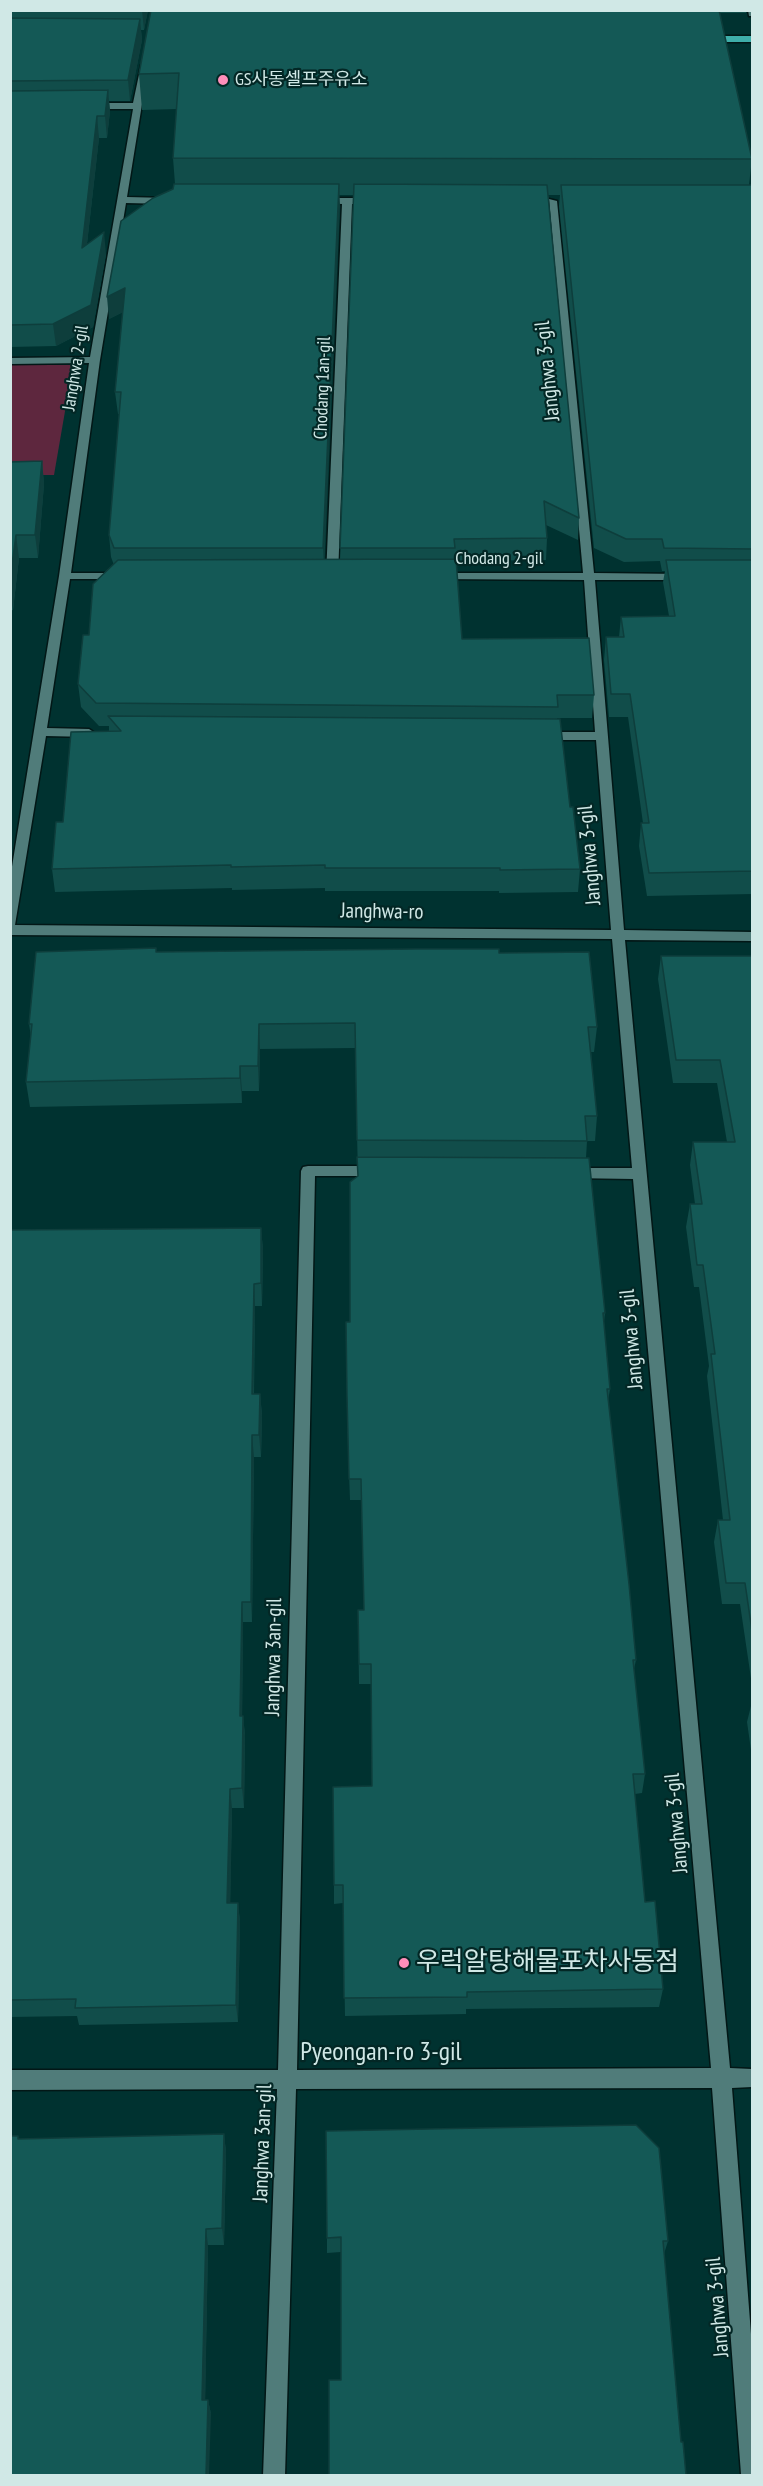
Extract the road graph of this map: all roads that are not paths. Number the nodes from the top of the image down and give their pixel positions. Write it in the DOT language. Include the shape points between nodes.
graph roads {
  1 [pos="694,39"];
  2 [pos="753,39"];
  3 [pos="146,55"];
  4 [pos="79,106"];
  5 [pos="136,106"];
  6 [pos="123,200"];
  7 [pos="182,201"];
  8 [pos="312,201"];
  9 [pos="347,201"];
  10 [pos="382,201"];
  11 [pos="552,201"];
  12 [pos="95,360"];
  13 [pos="10,361"];
  14 [pos="65,576"];
  15 [pos="135,576"];
  16 [pos="332,576"];
  17 [pos="426,576"];
  18 [pos="590,577"];
  19 [pos="694,577"];
  20 [pos="39,732"];
  21 [pos="99,733"];
  22 [pos="530,736"];
  23 [pos="602,736"];
  24 [pos="10,923"];
  25 [pos="10,930"];
  26 [pos="618,936"];
  27 [pos="753,936"];
  28 [pos="391,1172"];
  29 [pos="556,1173"];
  30 [pos="639,1174"];
  31 [pos="721,2077"];
  32 [pos="753,2078"];
  33 [pos="10,2080"];
  34 [pos="287,2081"];
  35 [pos="753,2474"];
  36 [pos="274,2475"];
  1 -- 2 [label="main road"];
  3 -- 5 [label="street, Janghwa 2-gil"];
  4 -- 5 [label="street"];
  5 -- 6 [label="street, Janghwa 2-gil"];
  6 -- 7 [label="street"];
  6 -- 12 [label="street, Janghwa 2-gil"];
  8 -- 9 [label="street"];
  9 -- 10 [label="street"];
  9 -- 16 [label="street, Chodang 1an-gil"];
  11 -- 18 [label="street, Janghwa 3-gil"];
  12 -- 13 [label="street"];
  12 -- 14 [label="street, Janghwa 2-gil"];
  14 -- 15 [label="street"];
  14 -- 20 [label="street, Janghwa 2-gil"];
  17 -- 18 [label="street, Chodang 2-gil"];
  18 -- 19 [label="street, Chodang 2-gil"];
  18 -- 23 [label="street, Janghwa 3-gil"];
  20 -- 21 [label="street"];
  20 -- 24 [label="street, Janghwa 2-gil"];
  22 -- 23 [label="street"];
  23 -- 26 [label="street, Janghwa 3-gil"];
  25 -- 26 [label="street, Janghwa-ro"];
  26 -- 27 [label="street, Janghwa-ro"];
  26 -- 30 [label="street, Janghwa 3-gil"];
  28 -- 34 [label="street, Janghwa 3an-gil" via="308,1171"];
  29 -- 30 [label="street"];
  30 -- 31 [label="street, Janghwa 3-gil"];
  31 -- 32 [label="street, Pyeongan-ro 3-gil"];
  31 -- 34 [label="street, Pyeongan-ro 3-gil"];
  31 -- 35 [label="street, Janghwa 3-gil"];
  33 -- 34 [label="street, Pyeongan-ro 3-gil"];
  34 -- 36 [label="street, Janghwa 3an-gil"];
}
